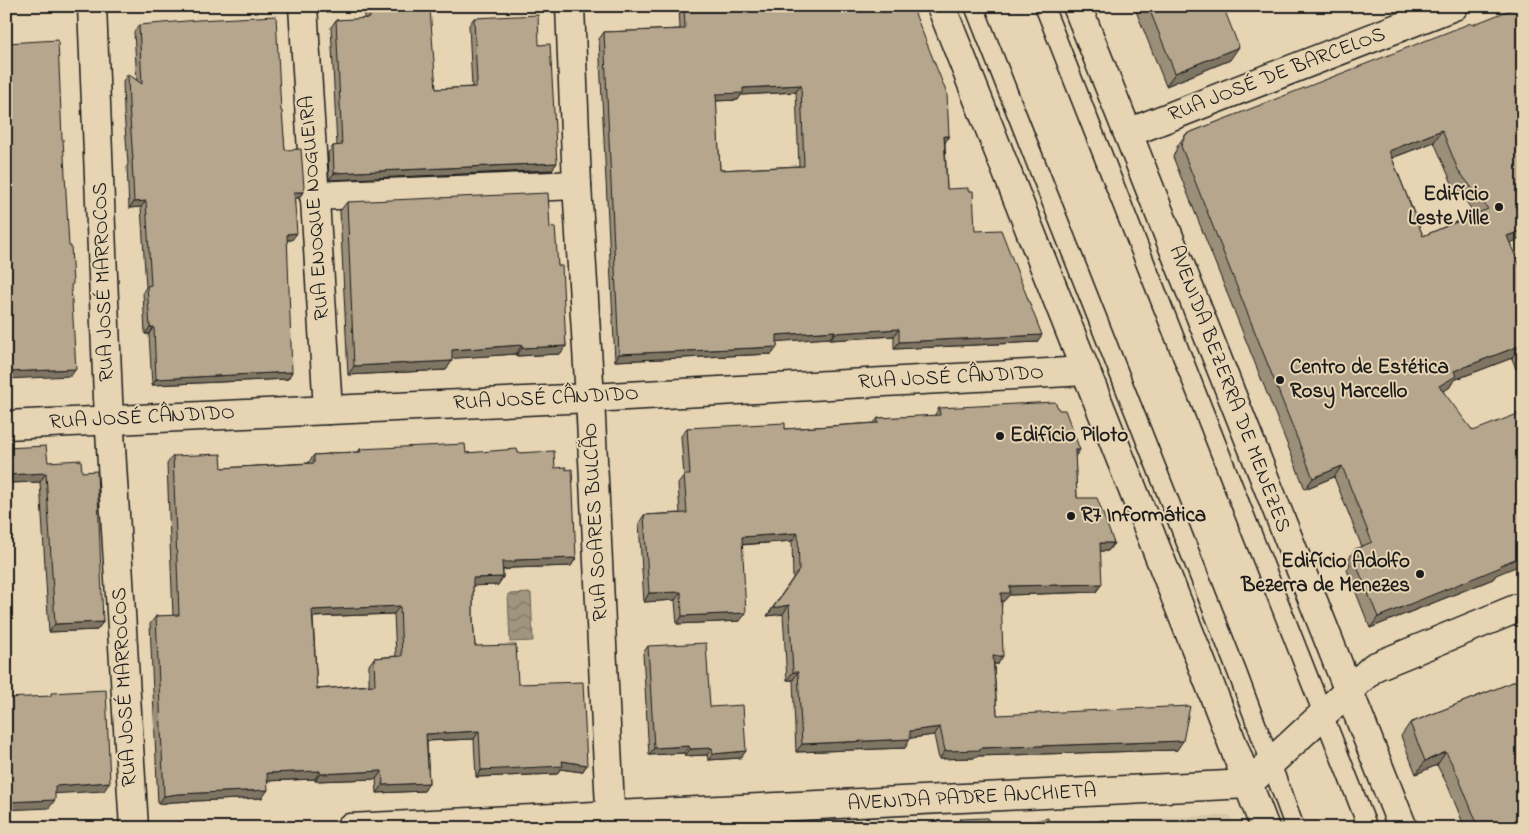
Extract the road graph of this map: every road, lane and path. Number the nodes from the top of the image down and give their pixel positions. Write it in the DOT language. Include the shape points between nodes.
graph roads {
  1 [pos="92,6"];
  2 [pos="303,6"];
  3 [pos="570,6"];
  4 [pos="941,6"];
  5 [pos="974,6"];
  6 [pos="1044,6"];
  7 [pos="1077,6"];
  8 [pos="1454,6"];
  9 [pos="1128,133"];
  10 [pos="577,185"];
  11 [pos="314,196"];
  12 [pos="1086,371"];
  13 [pos="590,398"];
  14 [pos="328,410"];
  15 [pos="110,420"];
  16 [pos="6,425"];
  17 [pos="1523,606"];
  18 [pos="1348,691"];
  19 [pos="1323,714"];
  20 [pos="1272,762"];
  21 [pos="1248,784"];
  22 [pos="1293,820"];
  23 [pos="611,821"];
  24 [pos="134,828"];
  25 [pos="350,828"];
  26 [pos="1265,828"];
  27 [pos="1301,828"];
  28 [pos="1368,828"];
  29 [pos="1402,828"];
  1 -- 15 [label="street, RUA JOSÉ MARROCOS"];
  2 -- 11 [label="street, RUA ENOQUE NOGUEIRA"];
  3 -- 10 [label="street, RUA SOARES BULCÃO"];
  4 -- 12 [label="street"];
  5 -- 20 [label="lane"];
  6 -- 19 [label="lane, AVENIDA BEZERRA DE MENEZES"];
  7 -- 9 [label="street, AVENIDA BEZERRA DE MENEZES"];
  8 -- 9 [label="street, RUA JOSÉ DE BARCELOS"];
  9 -- 18 [label="street, AVENIDA BEZERRA DE MENEZES"];
  10 -- 11 [label="street"];
  10 -- 13 [label="street, RUA SOARES BULCÃO"];
  11 -- 14 [label="street, RUA ENOQUE NOGUEIRA"];
  12 -- 13 [label="street, RUA JOSÉ CÂNDIDO"];
  12 -- 21 [label="street"];
  13 -- 14 [label="street, RUA JOSÉ CÂNDIDO"];
  13 -- 23 [label="street, RUA SOARES BULCÃO"];
  14 -- 15 [label="street, RUA JOSÉ CÂNDIDO"];
  15 -- 16 [label="street, RUA JOSÉ CÂNDIDO"];
  15 -- 24 [label="street, RUA JOSÉ MARROCOS"];
  17 -- 18 [label="street" via="1374,667"];
  18 -- 19 [label="street"];
  18 -- 29 [label="street, AVENIDA BEZERRA DE MENEZES"];
  19 -- 20 [label="street"];
  19 -- 28 [label="lane, AVENIDA BEZERRA DE MENEZES"];
  20 -- 21 [label="street"];
  20 -- 22 [label="lane"];
  21 -- 23 [label="street, AVENIDA PADRE ANCHIETA"];
  21 -- 26 [label="street"];
  22 -- 27 [label="lane"];
  23 -- 25 [label="street, AVENIDA PADRE ANCHIETA"];
}
